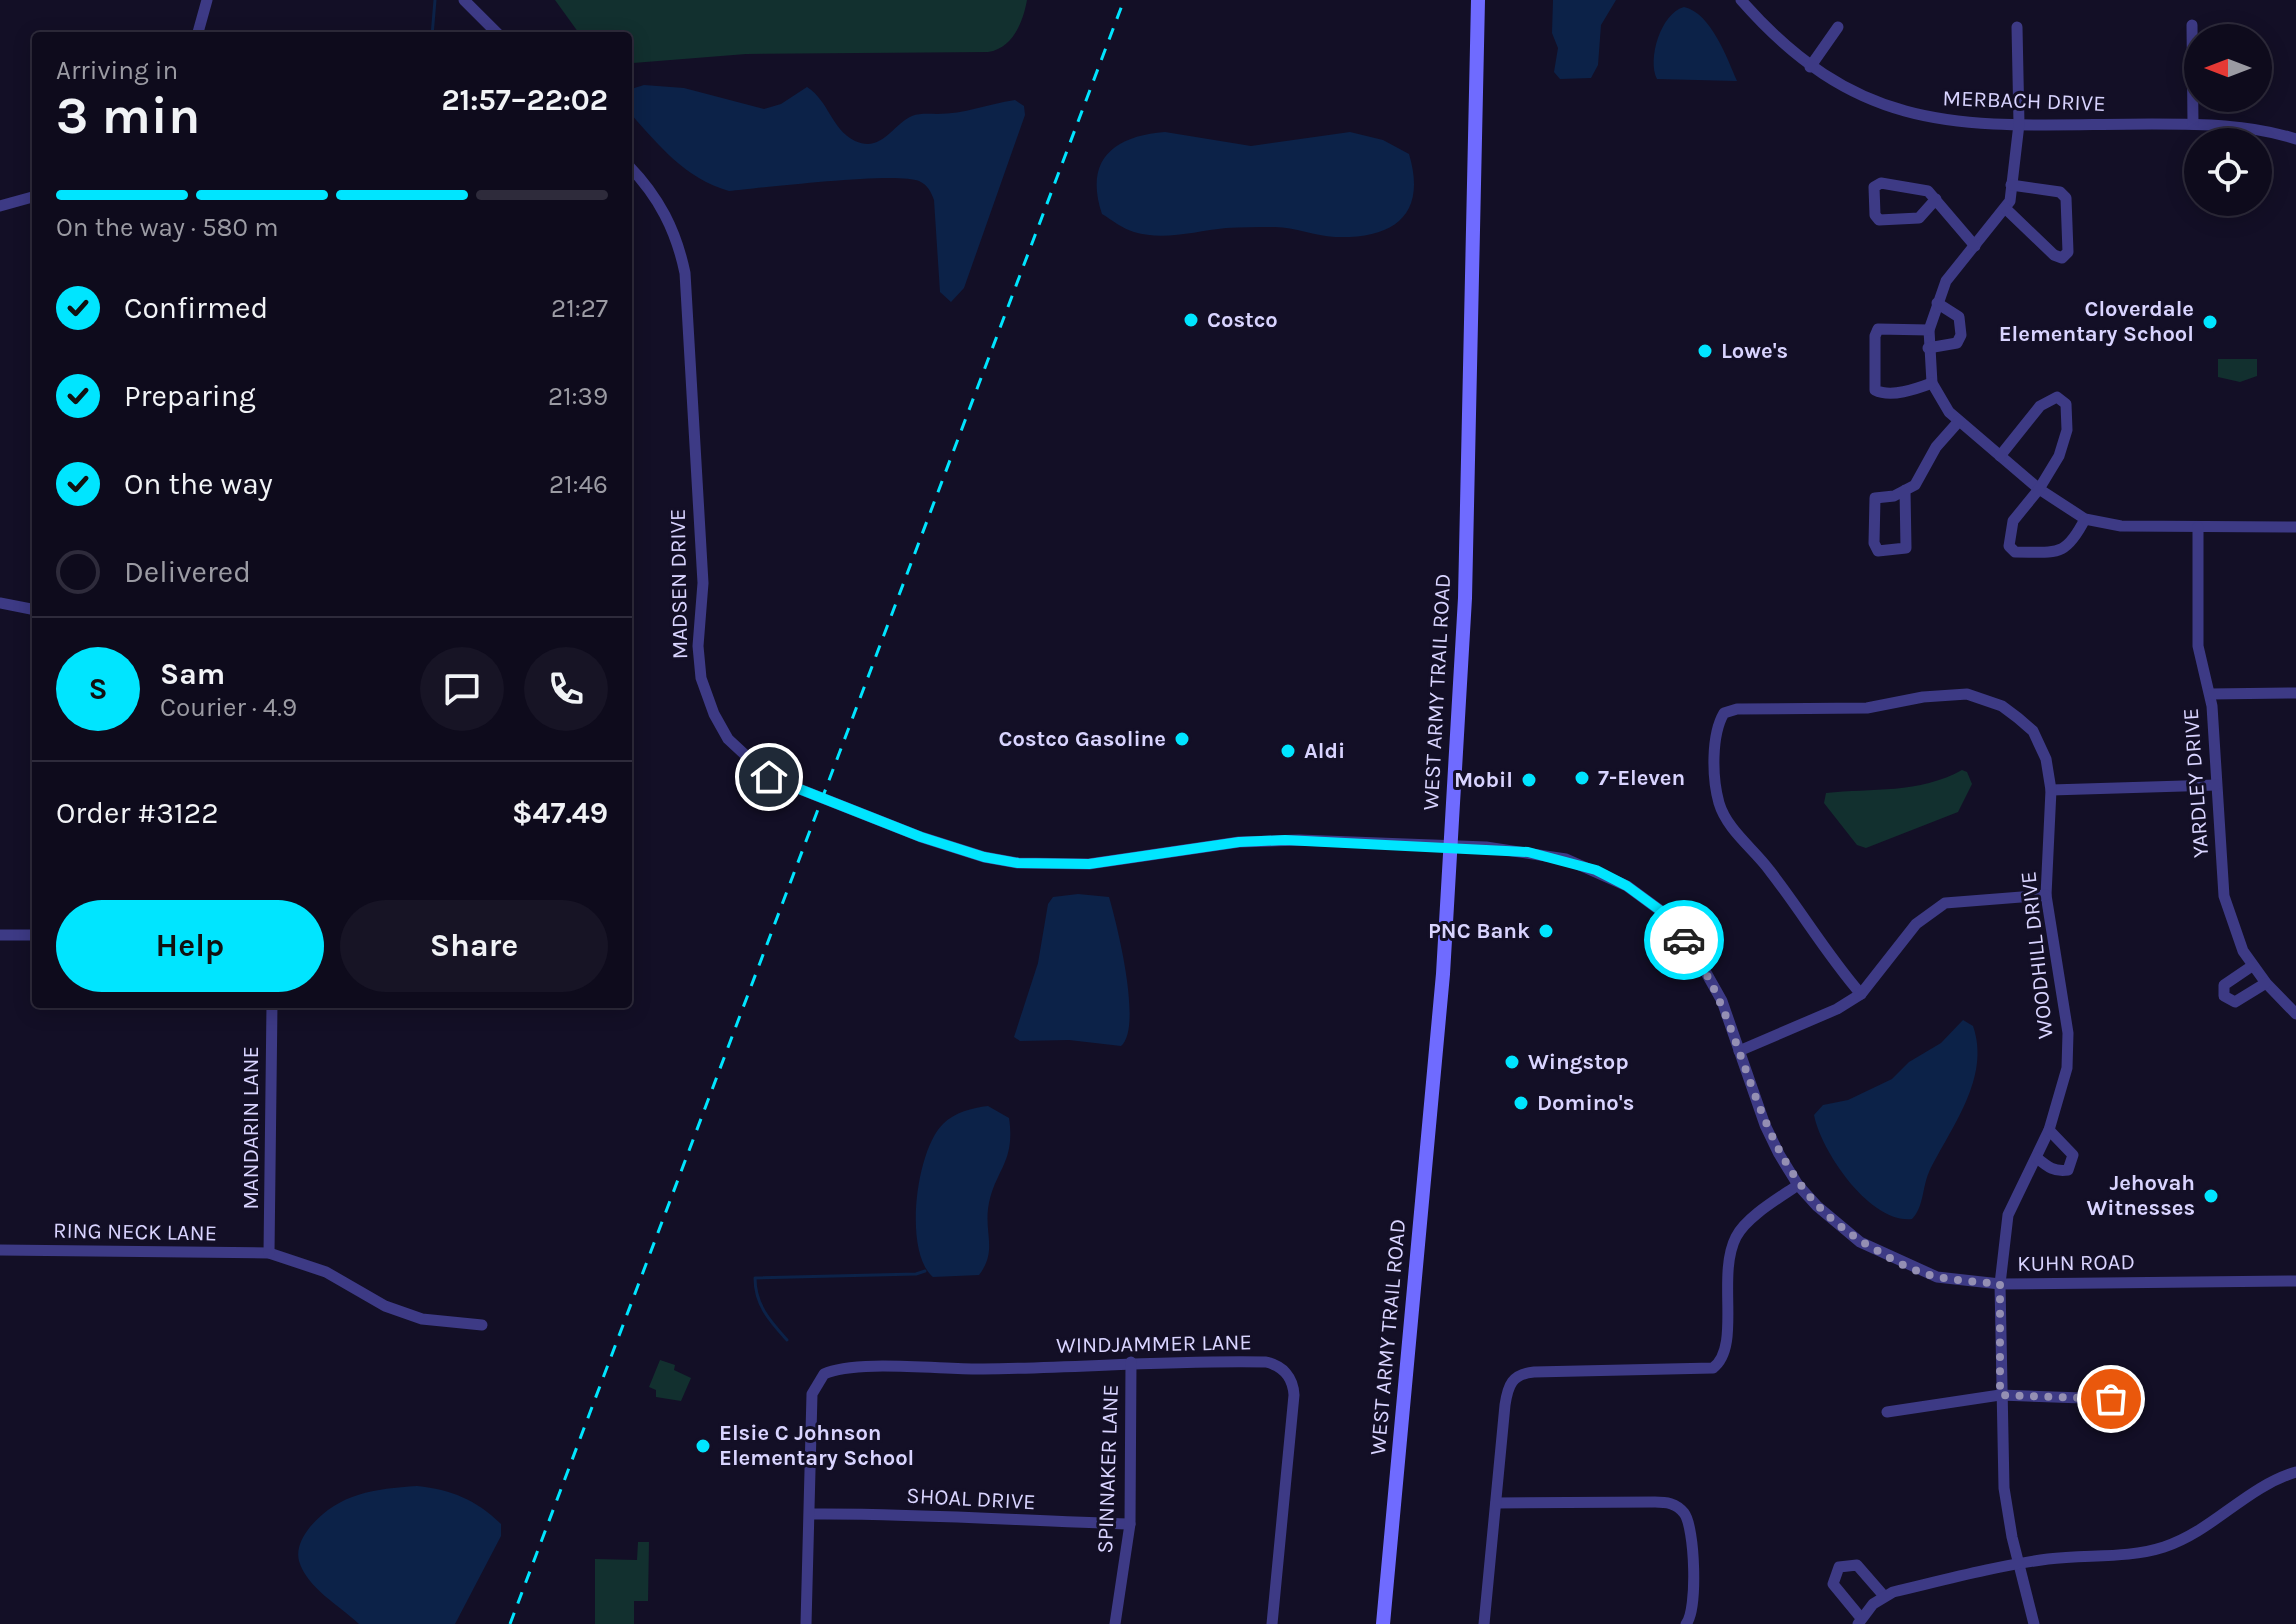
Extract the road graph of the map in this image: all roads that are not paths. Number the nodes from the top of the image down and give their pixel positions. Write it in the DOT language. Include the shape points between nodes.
graph roads {
  1 [pos="207,0"];
  2 [pos="464,0"];
  3 [pos="1478,0"];
  4 [pos="1741,0"];
  5 [pos="1838,27"];
  6 [pos="2017,27"];
  7 [pos="198,32"];
  8 [pos="496,32"];
  9 [pos="1810,67"];
  10 [pos="2193,112"];
  11 [pos="2019,124"];
  12 [pos="2193,124"];
  13 [pos="2296,139"];
  14 [pos="632,170"];
  15 [pos="2011,185"];
  16 [pos="32,197"];
  17 [pos="1936,199"];
  18 [pos="0,206"];
  19 [pos="2005,208"];
  20 [pos="1975,246"];
  21 [pos="1937,303"];
  22 [pos="1929,330"];
  23 [pos="1928,348"];
  24 [pos="1932,383"];
  25 [pos="1959,421"];
  26 [pos="2000,456"];
  27 [pos="2039,489"];
  28 [pos="1905,490"];
  29 [pos="2085,519"];
  30 [pos="2198,527"];
  31 [pos="2296,527"];
  32 [pos="0,603"];
  33 [pos="32,609"];
  34 [pos="2296,693"];
  35 [pos="2210,694"];
  36 [pos="2216,785"];
  37 [pos="2051,790"];
  38 [pos="1450,846"];
  39 [pos="2046,895"];
  40 [pos="0,935"];
  41 [pos="32,935"];
  42 [pos="2252,966"];
  43 [pos="2266,983"];
  44 [pos="1861,994"];
  45 [pos="272,1008"];
  46 [pos="2296,1014"];
  47 [pos="1739,1051"];
  48 [pos="2049,1130"];
  49 [pos="2037,1158"];
  50 [pos="1798,1185"];
  51 [pos="0,1250"];
  52 [pos="269,1253"];
  53 [pos="2296,1281"];
  54 [pos="2000,1284"];
  55 [pos="482,1325"];
  56 [pos="1131,1362"];
  57 [pos="2000,1395"];
  58 [pos="2111,1399"];
  59 [pos="1887,1412"];
  60 [pos="2296,1472"];
  61 [pos="1496,1503"];
  62 [pos="811,1514"];
  63 [pos="1130,1524"];
  64 [pos="2018,1564"];
  65 [pos="1884,1596"];
  66 [pos="1859,1621"];
  67 [pos="806,1624"];
  68 [pos="1115,1624"];
  69 [pos="1272,1624"];
  70 [pos="1383,1624"];
  71 [pos="1484,1624"];
  72 [pos="1686,1624"];
  73 [pos="2034,1624"];
  1 -- 7 [label="street"];
  2 -- 8 [label="street"];
  3 -- 38 [label="main road, WEST ARMY TRAIL ROAD" via="1465,585"];
  4 -- 9 [label="street, MERBACH DRIVE"];
  5 -- 9 [label="street"];
  6 -- 11 [label="street"];
  9 -- 11 [label="street, MERBACH DRIVE" via="1864,98 1918,116"];
  10 -- 12 [label="street"];
  11 -- 12 [label="street, MERBACH DRIVE"];
  11 -- 15 [label="street"];
  12 -- 13 [label="street, MERBACH DRIVE" via="2248,127"];
  14 -- 38 [label="street, MADSEN DRIVE" via="665,210 685,273 703,583 701,678 728,739 748,761 769,777 821,800 950,847 1018,863 1089,864 1254,841"];
  15 -- 19 [label="street"];
  15 -- 19 [label="street" via="2060,192 2066,198 2068,252 2062,258 2054,255"];
  16 -- 18 [label="street"];
  17 -- 17 [label="street" via="1928,191 1881,183 1874,187 1879,220 1919,218"];
  17 -- 20 [label="street"];
  19 -- 20 [label="street"];
  20 -- 21 [label="street" via="1946,281"];
  21 -- 22 [label="street"];
  21 -- 23 [label="street" via="1959,317 1961,335 1957,343"];
  22 -- 23 [label="street"];
  22 -- 24 [label="street" via="1878,329 1875,390 1912,390"];
  23 -- 24 [label="street"];
  24 -- 25 [label="street"];
  25 -- 26 [label="street"];
  25 -- 28 [label="street" via="1936,447 1915,485"];
  26 -- 27 [label="street"];
  26 -- 27 [label="street" via="2048,399 2057,397 2066,404 2067,430 2059,456"];
  27 -- 29 [label="street"];
  27 -- 29 [label="street" via="2013,521 2009,546 2015,552 2060,552 2071,546"];
  28 -- 28 [label="street" via="1875,498 1878,551 1906,548"];
  29 -- 30 [label="street" via="2121,526"];
  30 -- 31 [label="street"];
  30 -- 35 [label="street, YARDLEY DRIVE" via="2198,646"];
  32 -- 33 [label="street"];
  34 -- 35 [label="street"];
  35 -- 36 [label="street, YARDLEY DRIVE"];
  36 -- 37 [label="street"];
  36 -- 42 [label="street, YARDLEY DRIVE" via="2224,896 2238,942"];
  37 -- 39 [label="street, WOODHILL DRIVE"];
  37 -- 44 [label="street, WOODHILL DRIVE" via="2046,759 2033,731 1986,699 1946,694 1867,708 1724,713 1716,726 1719,805 1826,955"];
  38 -- 47 [label="street, KUHN ROAD" via="1566,859 1627,886 1661,911 1695,953 1722,1001"];
  38 -- 70 [label="main road, WEST ARMY TRAIL ROAD"];
  39 -- 44 [label="street" via="1945,903 1916,924"];
  39 -- 48 [label="street, WOODHILL DRIVE" via="2068,1033 2067,1068"];
  40 -- 41 [label="street"];
  42 -- 43 [label="street, YARDLEY DRIVE"];
  42 -- 43 [label="street" via="2224,985 2224,996 2235,1002"];
  43 -- 46 [label="street, YARDLEY DRIVE"];
  44 -- 47 [label="street"];
  45 -- 52 [label="street, MANDARIN LANE"];
  47 -- 50 [label="street, KUHN ROAD" via="1765,1125"];
  48 -- 49 [label="street, WOODHILL DRIVE"];
  48 -- 49 [label="street" via="2073,1155 2073,1163 2060,1171"];
  49 -- 54 [label="street, WOODHILL DRIVE" via="2008,1215"];
  50 -- 54 [label="street, KUHN ROAD" via="1835,1223 1893,1260 1937,1277"];
  50 -- 61 [label="street" via="1737,1234 1725,1278 1727,1348 1713,1368 1534,1372 1515,1378 1507,1393"];
  51 -- 52 [label="street, RING NECK LANE"];
  52 -- 55 [label="street, RING NECK LANE" via="326,1272 385,1306 422,1319"];
  53 -- 54 [label="street, KUHN ROAD"];
  54 -- 57 [label="street, WOODHILL DRIVE"];
  56 -- 62 [label="street, WINDJAMMER LANE" via="836,1369 816,1382 812,1394"];
  56 -- 63 [label="street, SPINNAKER LANE"];
  56 -- 69 [label="street, WINDJAMMER LANE" via="1266,1362 1291,1379 1294,1395"];
  57 -- 58 [label="street"];
  57 -- 59 [label="street"];
  57 -- 64 [label="street, WOODHILL DRIVE" via="2004,1488"];
  60 -- 64 [label="street" via="2267,1482 2191,1535 2161,1548"];
  61 -- 71 [label="street"];
  61 -- 72 [label="street" via="1664,1502 1684,1513 1690,1522 1694,1606"];
  62 -- 63 [label="street, SHOAL DRIVE"];
  62 -- 67 [label="street"];
  63 -- 68 [label="street, SPINNAKER LANE"];
  64 -- 65 [label="street"];
  64 -- 73 [label="street, WOODHILL DRIVE"];
  65 -- 66 [label="street"];
  65 -- 66 [label="street" via="1857,1565 1839,1567 1833,1584"];
}
